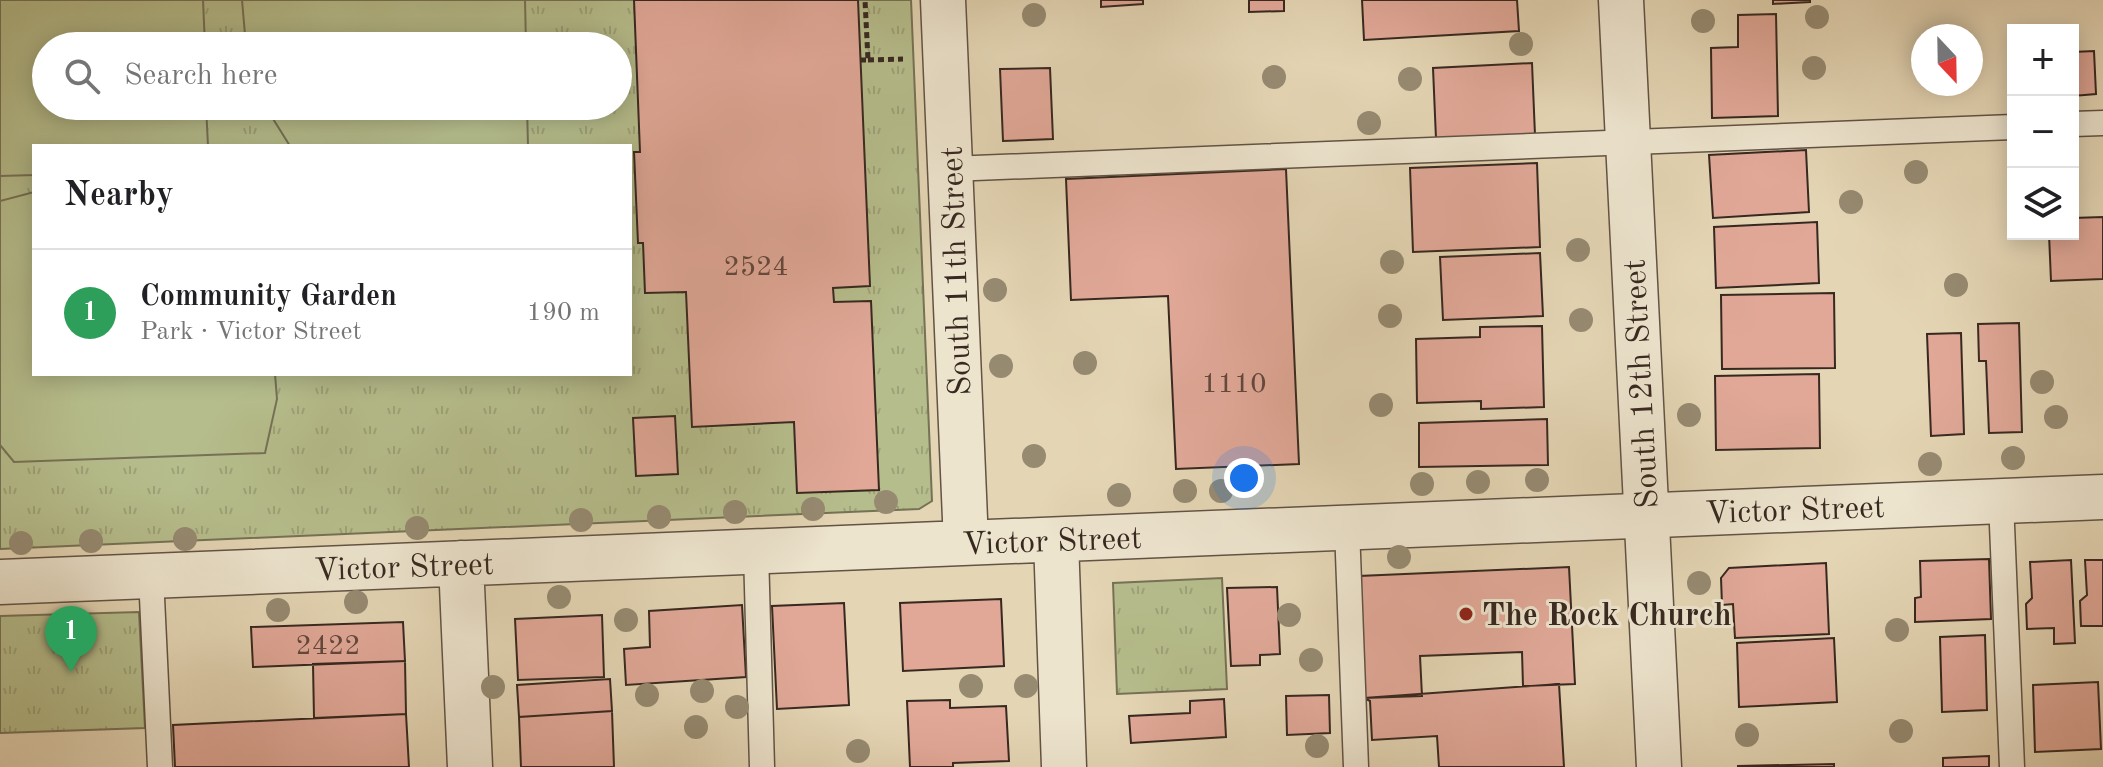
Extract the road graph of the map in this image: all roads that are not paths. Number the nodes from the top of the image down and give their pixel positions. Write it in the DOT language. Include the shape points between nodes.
graph roads {
  1 [pos="943,0"];
  2 [pos="1621,0"];
  3 [pos="2103,123"];
  4 [pos="2079,124"];
  5 [pos="2007,127"];
  6 [pos="1627,144"];
  7 [pos="950,169"];
  8 [pos="2103,497"];
  9 [pos="2001,501"];
  10 [pos="1647,516"];
  11 [pos="1347,528"];
  12 [pos="1056,540"];
  13 [pos="966,543"];
  14 [pos="756,552"];
  15 [pos="461,563"];
  16 [pos="151,576"];
  17 [pos="0,582"];
  18 [pos="160,767"];
  19 [pos="470,767"];
  20 [pos="762,767"];
  21 [pos="1064,767"];
  22 [pos="1356,767"];
  23 [pos="1659,767"];
  24 [pos="2012,767"];
  1 -- 7 [label="street, South 11th Street"];
  2 -- 6 [label="street, South 12th Street"];
  3 -- 4 [label="lane"];
  5 -- 6 [label="lane"];
  6 -- 7 [label="lane"];
  6 -- 10 [label="street, South 12th Street"];
  7 -- 13 [label="street, South 11th Street"];
  8 -- 9 [label="street, Victor Street"];
  9 -- 10 [label="street, Victor Street"];
  9 -- 24 [label="lane"];
  10 -- 11 [label="street, Victor Street"];
  10 -- 23 [label="street, South 12th Street"];
  11 -- 12 [label="street, Victor Street"];
  11 -- 22 [label="lane"];
  12 -- 13 [label="street, Victor Street"];
  12 -- 21 [label="street"];
  13 -- 14 [label="street, Victor Street"];
  14 -- 15 [label="street, Victor Street"];
  14 -- 20 [label="lane"];
  15 -- 16 [label="street, Victor Street"];
  15 -- 19 [label="street"];
  16 -- 17 [label="street, Victor Street"];
  16 -- 18 [label="lane"];
}
